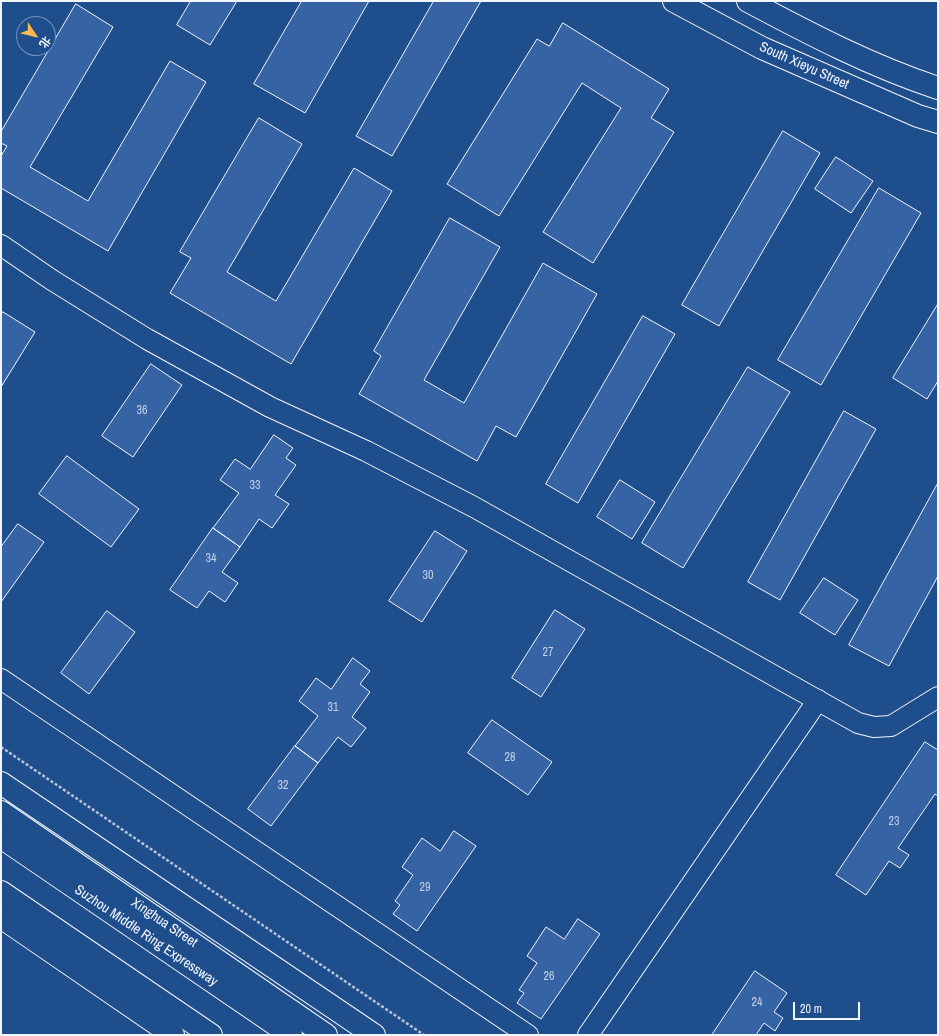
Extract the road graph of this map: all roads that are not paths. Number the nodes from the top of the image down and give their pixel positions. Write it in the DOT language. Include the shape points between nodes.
graph roads {
  1 [pos="674,1"];
  2 [pos="748,1"];
  3 [pos="938,88"];
  4 [pos="938,122"];
  5 [pos="1,245"];
  6 [pos="1,679"];
  7 [pos="938,697"];
  8 [pos="818,700"];
  9 [pos="1,783"];
  10 [pos="1,812"];
  11 [pos="1,837"];
  12 [pos="1,892"];
  13 [pos="1,917"];
  14 [pos="173,1035"];
  15 [pos="211,1035"];
  16 [pos="291,1035"];
  17 [pos="326,1035"];
  18 [pos="374,1035"];
  19 [pos="528,1035"];
  20 [pos="588,1035"];
  1 -- 4 [label="main road, South Xieyu Street" via="762,48 918,116"];
  2 -- 3 [label="main road" via="821,40 906,78"];
  5 -- 8 [label="street" via="140,334 270,407 366,451 474,507"];
  6 -- 19 [label="street"];
  7 -- 8 [label="street" via="891,726 874,728"];
  8 -- 20 [label="street"];
  9 -- 18 [label="main road"];
  10 -- 17 [label="main road, Xinghua Street"];
  11 -- 16 [label="main road, Suzhou Middle Ring Expressway"];
  12 -- 15 [label="main road"];
  13 -- 14 [label="main road"];
}
